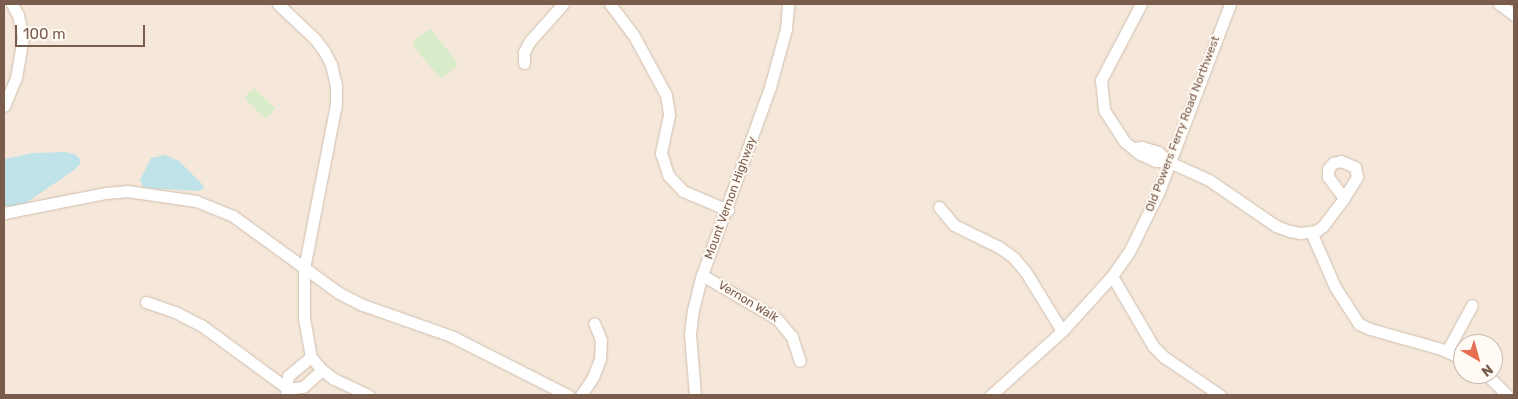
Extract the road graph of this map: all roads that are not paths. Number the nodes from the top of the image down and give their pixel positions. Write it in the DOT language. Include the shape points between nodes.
graph roads {
  1 [pos="12,4"];
  2 [pos="278,4"];
  3 [pos="563,4"];
  4 [pos="610,4"];
  5 [pos="788,4"];
  6 [pos="1141,4"];
  7 [pos="1230,4"];
  8 [pos="1499,4"];
  9 [pos="1514,15"];
  10 [pos="524,63"];
  11 [pos="4,106"];
  12 [pos="1169,162"];
  13 [pos="1344,198"];
  14 [pos="939,207"];
  15 [pos="728,210"];
  16 [pos="4,213"];
  17 [pos="1311,232"];
  18 [pos="304,269"];
  19 [pos="702,276"];
  20 [pos="1112,276"];
  21 [pos="146,302"];
  22 [pos="1472,305"];
  23 [pos="594,323"];
  24 [pos="1062,331"];
  25 [pos="1447,351"];
  26 [pos="1453,354"];
  27 [pos="311,357"];
  28 [pos="800,361"];
  29 [pos="322,370"];
  30 [pos="1496,384"];
  31 [pos="287,392"];
  32 [pos="369,395"];
  33 [pos="568,395"];
  34 [pos="580,395"];
  35 [pos="695,395"];
  36 [pos="992,395"];
  37 [pos="1220,395"];
  38 [pos="1507,395"];
  1 -- 11 [label="street" via="22,24 22,45 16,78"];
  2 -- 18 [label="street" via="315,38 331,64 336,85 336,104"];
  3 -- 10 [label="street" via="529,42 524,52"];
  4 -- 15 [label="street" via="633,34 666,95 669,115 661,154 668,175 684,191"];
  5 -- 15 [label="street, Mount Vernon Highway" via="786,29 775,72"];
  6 -- 12 [label="street" via="1102,80 1104,110 1125,142 1140,154"];
  7 -- 12 [label="street, Old Powers Ferry Road Northwest"];
  8 -- 9 [label="street"];
  12 -- 17 [label="street" via="1209,180 1276,226 1300,233"];
  12 -- 20 [label="street, Old Powers Ferry Road Northwest" via="1146,221"];
  13 -- 17 [label="street" via="1323,226"];
  14 -- 24 [label="street" via="954,225 1014,258"];
  15 -- 19 [label="street, Mount Vernon Highway"];
  16 -- 18 [label="street" via="127,191 196,201 233,216"];
  17 -- 25 [label="street" via="1335,287 1359,324"];
  18 -- 27 [label="street" via="304,318"];
  18 -- 33 [label="street" via="363,305 451,336"];
  19 -- 28 [label="street, Vernon Walk" via="777,319 792,337"];
  19 -- 35 [label="street, Mount Vernon Highway" via="690,334"];
  20 -- 24 [label="street, Old Powers Ferry Road Northwest"];
  20 -- 37 [label="street" via="1153,346"];
  21 -- 31 [label="street" via="201,325"];
  22 -- 25 [label="street"];
  23 -- 34 [label="street" via="601,340 600,359 593,377"];
  24 -- 36 [label="street, Old Powers Ferry Road Northwest"];
  25 -- 26 [label="street"];
  27 -- 29 [label="street"];
  27 -- 31 [label="street" via="288,376"];
  29 -- 31 [label="street" via="302,387"];
  29 -- 32 [label="street"];
  30 -- 38 [label="street"];
}
